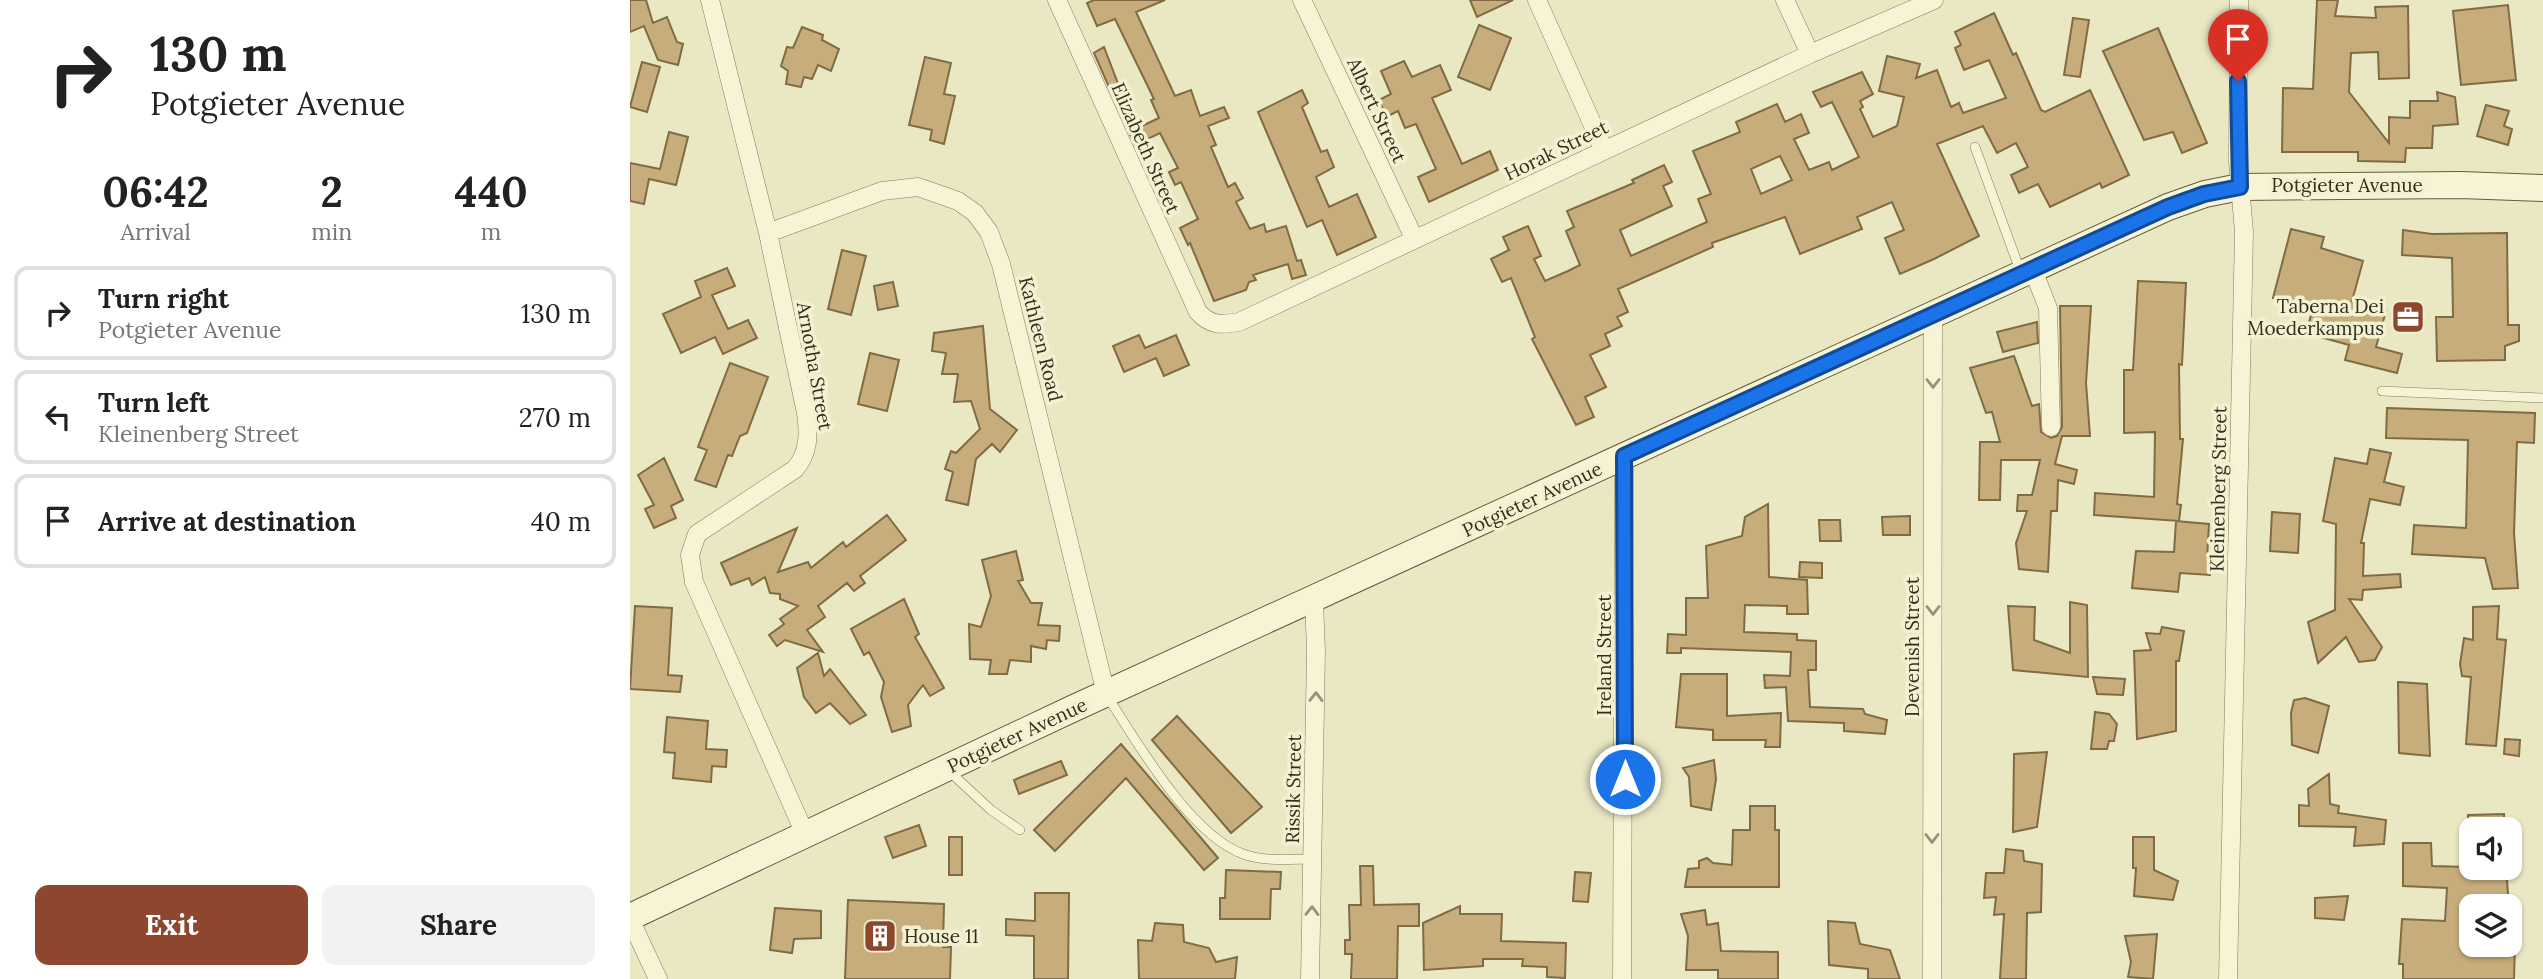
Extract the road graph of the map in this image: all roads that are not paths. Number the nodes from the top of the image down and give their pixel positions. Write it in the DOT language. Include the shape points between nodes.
graph roads {
  1 [pos="710,0"];
  2 [pos="1057,0"];
  3 [pos="1301,0"];
  4 [pos="1537,0"];
  5 [pos="1785,0"];
  6 [pos="1934,0"];
  7 [pos="2239,0"];
  8 [pos="1810,54"];
  9 [pos="1975,147"];
  10 [pos="1605,150"];
  11 [pos="2240,187"];
  12 [pos="2543,188"];
  13 [pos="768,233"];
  14 [pos="1414,238"];
  15 [pos="2027,272"];
  16 [pos="1198,312"];
  17 [pos="1933,314"];
  18 [pos="2382,391"];
  19 [pos="2543,398"];
  20 [pos="2051,427"];
  21 [pos="1624,456"];
  22 [pos="1314,600"];
  23 [pos="1106,694"];
  24 [pos="946,768"];
  25 [pos="1020,830"];
  26 [pos="805,834"];
  27 [pos="1313,859"];
  28 [pos="630,918"];
  29 [pos="658,979"];
  30 [pos="1310,979"];
  31 [pos="1622,979"];
  32 [pos="1932,979"];
  33 [pos="2228,979"];
  1 -- 13 [label="street, Arnotha Street"];
  2 -- 16 [label="street, Elizabeth Street"];
  3 -- 14 [label="street, Albert Street"];
  4 -- 10 [label="street"];
  5 -- 8 [label="street"];
  6 -- 8 [label="street, Horak Street"];
  7 -- 11 [label="street, Kleinenberg Street"];
  8 -- 10 [label="street, Horak Street"];
  9 -- 15 [label="lane"];
  10 -- 14 [label="street, Horak Street"];
  11 -- 12 [label="street, Potgieter Avenue"];
  11 -- 15 [label="street, Potgieter Avenue" via="2168,207"];
  11 -- 33 [label="street, Kleinenberg Street" via="2244,232"];
  13 -- 23 [label="street, Kathleen Road" via="882,191 918,187 958,201 975,213 989,232 1001,264"];
  13 -- 26 [label="street, Arnotha Street" via="806,414 806,451 784,478 697,534 689,564"];
  14 -- 16 [label="street, Horak Street" via="1239,322 1212,324"];
  15 -- 17 [label="street, Potgieter Avenue"];
  15 -- 20 [label="street" via="2048,308"];
  17 -- 21 [label="street, Potgieter Avenue"];
  17 -- 32 [label="street, Devenish Street, one-way"];
  18 -- 19 [label="lane"];
  21 -- 22 [label="street, Potgieter Avenue"];
  21 -- 31 [label="street, Ireland Street"];
  22 -- 23 [label="street, Potgieter Avenue"];
  27 -- 22 [label="street, Rissik Street, one-way"];
  23 -- 24 [label="street, Potgieter Avenue"];
  23 -- 27 [label="lane" via="1169,790 1215,838 1242,854"];
  24 -- 25 [label="lane"];
  24 -- 26 [label="street, Potgieter Avenue"];
  26 -- 28 [label="street, Potgieter Avenue"];
  30 -- 27 [label="street, Rissik Street, one-way"];
  28 -- 29 [label="street"];
}
